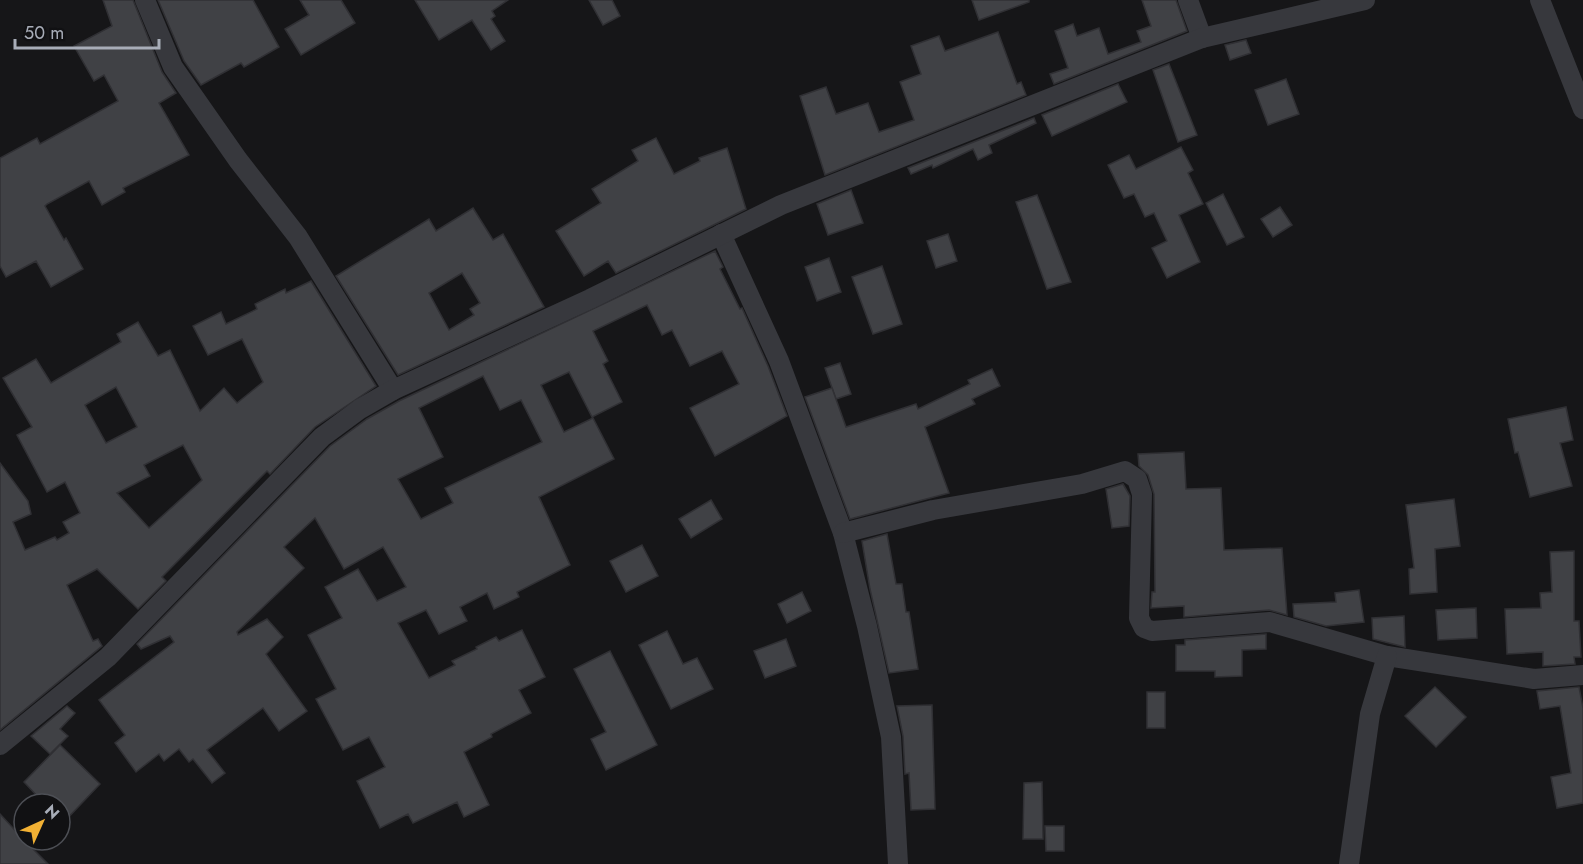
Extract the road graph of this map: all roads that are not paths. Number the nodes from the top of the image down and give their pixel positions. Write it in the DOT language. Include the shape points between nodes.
graph roads {
  1 [pos="145,0"];
  2 [pos="1188,0"];
  3 [pos="1365,0"];
  4 [pos="1540,0"];
  5 [pos="1202,38"];
  6 [pos="1583,109"];
  7 [pos="722,234"];
  8 [pos="393,390"];
  9 [pos="843,533"];
  10 [pos="1387,656"];
  11 [pos="1583,675"];
  12 [pos="0,745"];
  13 [pos="898,864"];
  14 [pos="1349,864"];
  1 -- 8 [label="street" via="173,67 298,237"];
  2 -- 5 [label="street"];
  3 -- 5 [label="street"];
  4 -- 6 [label="street"];
  5 -- 7 [label="street" via="792,201"];
  7 -- 8 [label="street"];
  7 -- 9 [label="street" via="779,361"];
  8 -- 12 [label="street" via="322,437 108,657"];
  9 -- 10 [label="street" via="933,510 1082,484 1125,471 1137,479 1142,494 1139,618 1144,628 1152,631 1270,621"];
  9 -- 13 [label="street" via="891,737"];
  10 -- 11 [label="street" via="1534,679"];
  10 -- 14 [label="street" via="1370,714"];
}
